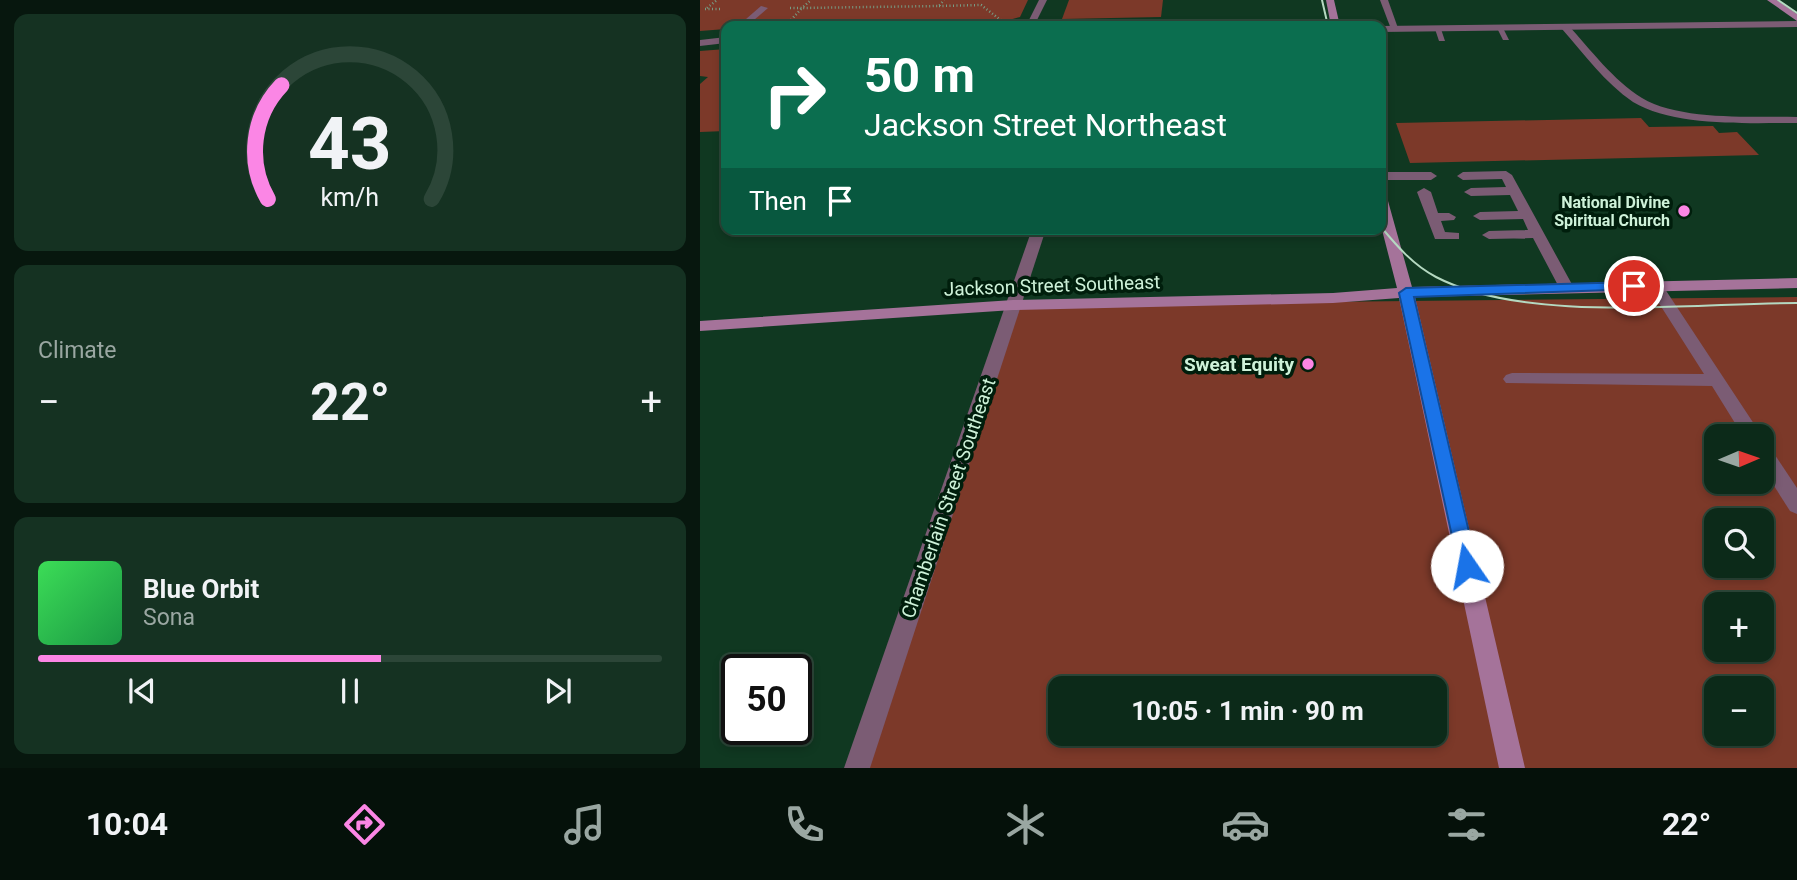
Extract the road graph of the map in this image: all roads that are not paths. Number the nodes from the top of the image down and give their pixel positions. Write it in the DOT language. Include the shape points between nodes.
graph roads {
  1 [pos="1043,0"];
  2 [pos="1330,0"];
  3 [pos="1384,0"];
  4 [pos="1770,0"];
  5 [pos="764,8"];
  6 [pos="1797,18"];
  7 [pos="748,21"];
  8 [pos="1032,21"];
  9 [pos="1335,21"];
  10 [pos="1797,24"];
  11 [pos="1565,27"];
  12 [pos="1437,28"];
  13 [pos="1499,28"];
  14 [pos="1386,29"];
  15 [pos="1396,29"];
  16 [pos="1506,38"];
  17 [pos="1442,39"];
  18 [pos="721,40"];
  19 [pos="700,43"];
  20 [pos="1797,120"];
  21 [pos="1386,176"];
  22 [pos="1463,176"];
  23 [pos="1514,191"];
  24 [pos="1424,192"];
  25 [pos="1439,192"];
  26 [pos="1471,192"];
  27 [pos="1527,215"];
  28 [pos="1480,216"];
  29 [pos="1433,217"];
  30 [pos="1448,217"];
  31 [pos="1386,219"];
  32 [pos="1537,234"];
  33 [pos="1037,235"];
  34 [pos="1489,235"];
  35 [pos="1454,236"];
  36 [pos="1797,284"];
  37 [pos="1656,286"];
  38 [pos="1566,288"];
  39 [pos="1406,293"];
  40 [pos="1013,305"];
  41 [pos="700,326"];
  42 [pos="1512,379"];
  43 [pos="1716,380"];
  44 [pos="1745,424"];
  45 [pos="1774,470"];
  46 [pos="1797,505"];
  47 [pos="857,768"];
  48 [pos="1512,768"];
  1 -- 8 [label="street"];
  2 -- 9 [label="street"];
  3 -- 15 [label="street"];
  4 -- 6 [label="street"];
  5 -- 7 [label="street"];
  10 -- 11 [label="street"];
  11 -- 13 [label="street"];
  11 -- 20 [label="street" via="1640,102 1736,121"];
  12 -- 13 [label="street"];
  12 -- 15 [label="street"];
  12 -- 17 [label="street"];
  13 -- 16 [label="street"];
  14 -- 15 [label="street"];
  18 -- 19 [label="street"];
  21 -- 24 [label="street" via="1425,176"];
  22 -- 23 [label="street" via="1506,175"];
  23 -- 26 [label="street"];
  23 -- 27 [label="street"];
  24 -- 25 [label="street"];
  24 -- 29 [label="street"];
  27 -- 28 [label="street"];
  27 -- 32 [label="street"];
  29 -- 30 [label="street"];
  29 -- 35 [label="street" via="1440,236"];
  31 -- 39 [label="street"];
  32 -- 34 [label="street"];
  32 -- 38 [label="street"];
  33 -- 40 [label="street, Chamberlain Street Southeast"];
  36 -- 37 [label="street, Jackson Street Southeast"];
  37 -- 38 [label="street, Jackson Street Southeast"];
  37 -- 43 [label="street"];
  38 -- 39 [label="street, Jackson Street Southeast"];
  39 -- 40 [label="street, Jackson Street Southeast"];
  39 -- 48 [label="street"];
  40 -- 41 [label="street, Jackson Street Southeast"];
  40 -- 47 [label="street, Chamberlain Street Southeast"];
  42 -- 43 [label="street"];
  43 -- 44 [label="street"];
  45 -- 46 [label="street"];
}
